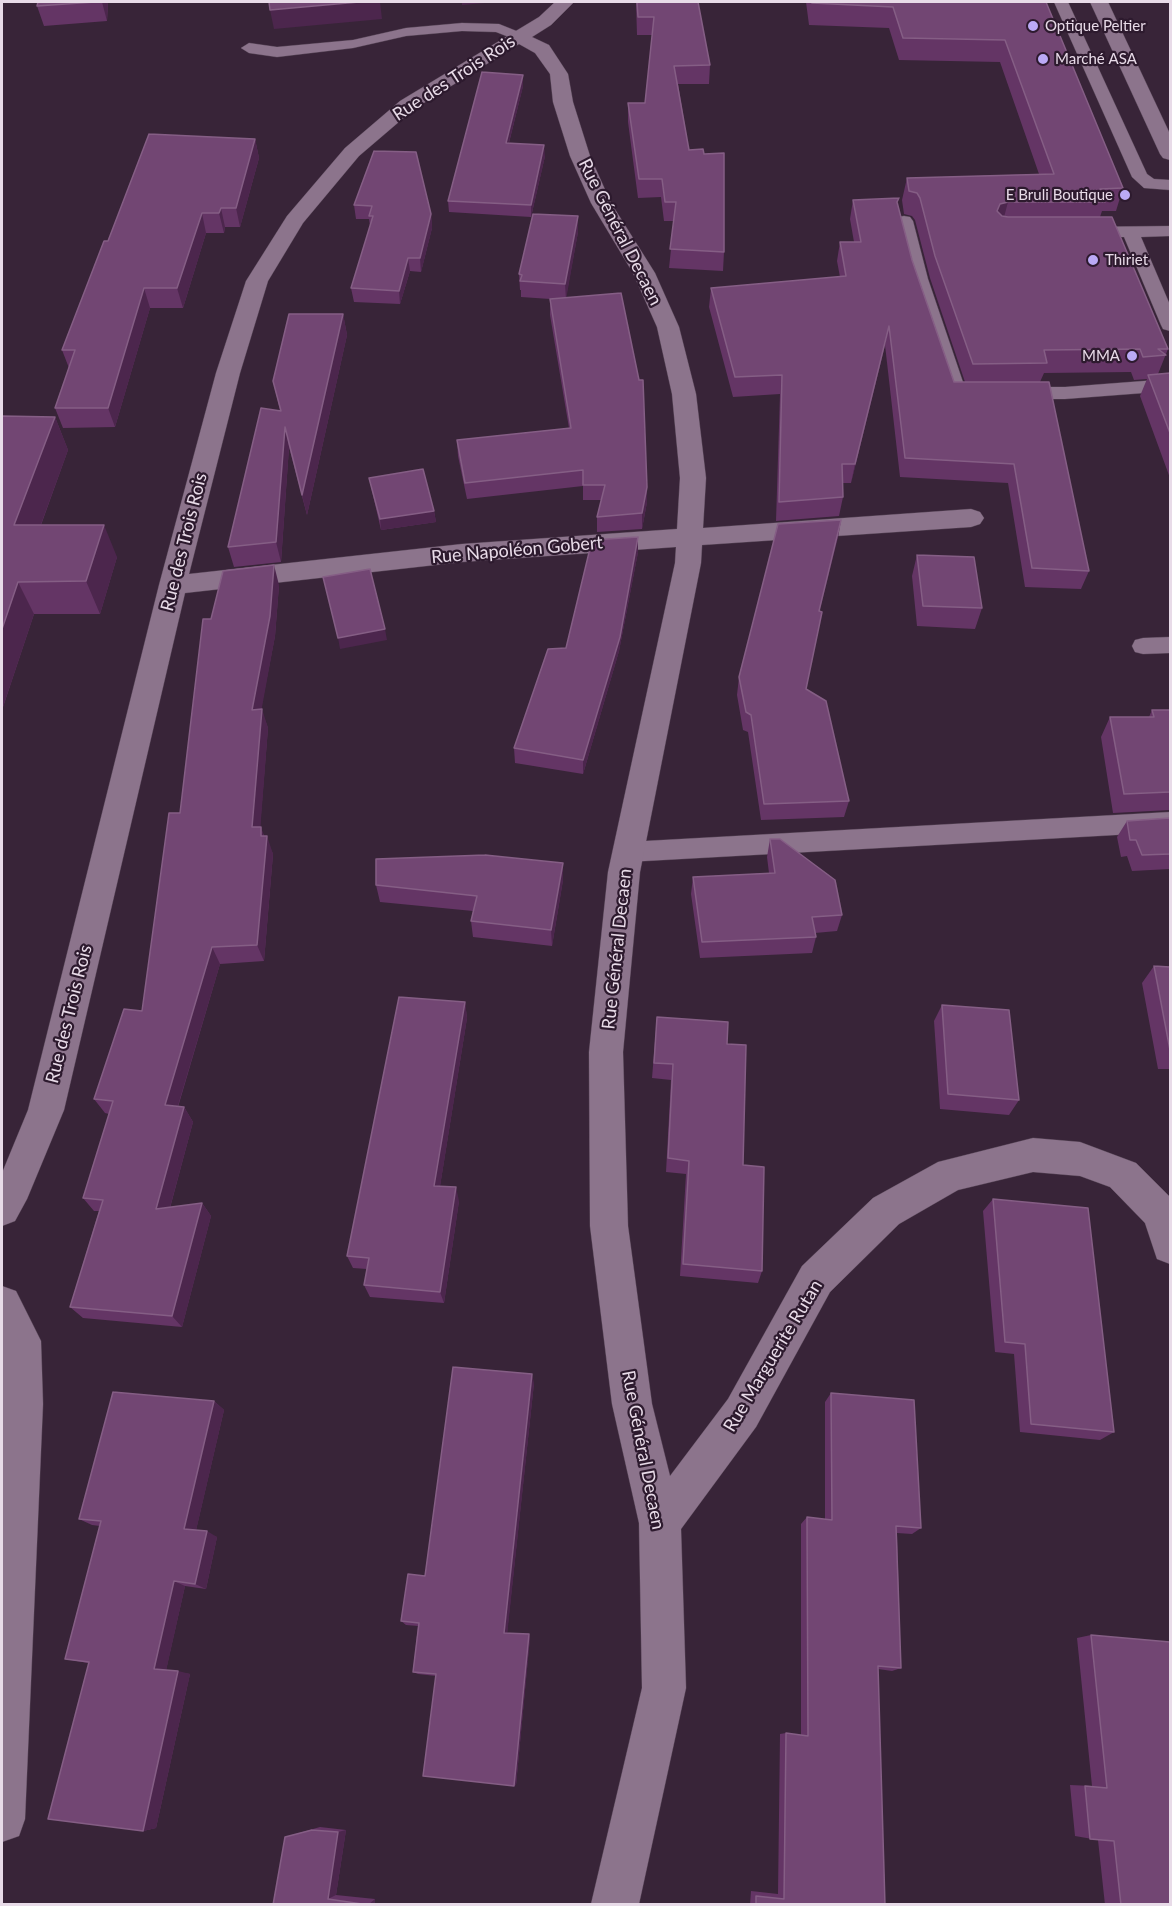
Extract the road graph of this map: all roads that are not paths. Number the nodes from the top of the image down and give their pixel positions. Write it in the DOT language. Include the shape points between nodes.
graph roads {
  1 [pos="565,2"];
  2 [pos="1060,2"];
  3 [pos="1099,2"];
  4 [pos="519,37"];
  5 [pos="249,48"];
  6 [pos="1170,154"];
  7 [pos="1170,185"];
  8 [pos="904,221"];
  9 [pos="1130,231"];
  10 [pos="1170,231"];
  11 [pos="1060,232"];
  12 [pos="1170,325"];
  13 [pos="1170,385"];
  14 [pos="999,393"];
  15 [pos="978,394"];
  16 [pos="971,518"];
  17 [pos="690,537"];
  18 [pos="173,585"];
  19 [pos="1170,645"];
  20 [pos="1143,646"];
  21 [pos="1170,822"];
  22 [pos="627,852"];
  23 [pos="2,1208"];
  24 [pos="1167,1224"];
  25 [pos="2,1305"];
  26 [pos="660,1524"];
  27 [pos="2,1819"];
  28 [pos="615,1905"];
  1 -- 4 [label="street, Rue des Trois Rois" via="545,21"];
  2 -- 7 [label="lane" via="1140,177 1150,184"];
  3 -- 6 [label="street"];
  4 -- 5 [label="lane" via="499,28 462,27 277,52"];
  4 -- 17 [label="street, Rue Général Decaen" via="543,49 559,74 563,102 580,156 601,203 644,273 668,327 684,394 689,436 693,478"];
  4 -- 18 [label="street, Rue des Trois Rois" via="407,105 352,152 294,220 257,280 228,373"];
  8 -- 15 [label="lane" via="957,395"];
  9 -- 10 [label="lane"];
  9 -- 11 [label="lane"];
  9 -- 12 [label="lane"];
  13 -- 14 [label="lane" via="1065,393"];
  16 -- 17 [label="street, Rue Napoléon Gobert"];
  17 -- 18 [label="street, Rue Napoléon Gobert" via="462,553"];
  17 -- 22 [label="street, Rue Général Decaen" via="688,563"];
  18 -- 23 [label="street, Rue des Trois Rois" via="46,1110"];
  19 -- 20 [label="lane"];
  21 -- 22 [label="lane"];
  22 -- 26 [label="street, Rue Général Decaen" via="606,1052 609,1226 632,1404"];
  24 -- 26 [label="street, Rue Marguerite Rutan" via="1123,1175 1080,1159 1033,1155 951,1174 886,1210 816,1279 742,1413"];
  25 -- 27 [label="street" via="21,1341 23,1404"];
  26 -- 28 [label="street, Rue Général Decaen" via="664,1688"];
}
